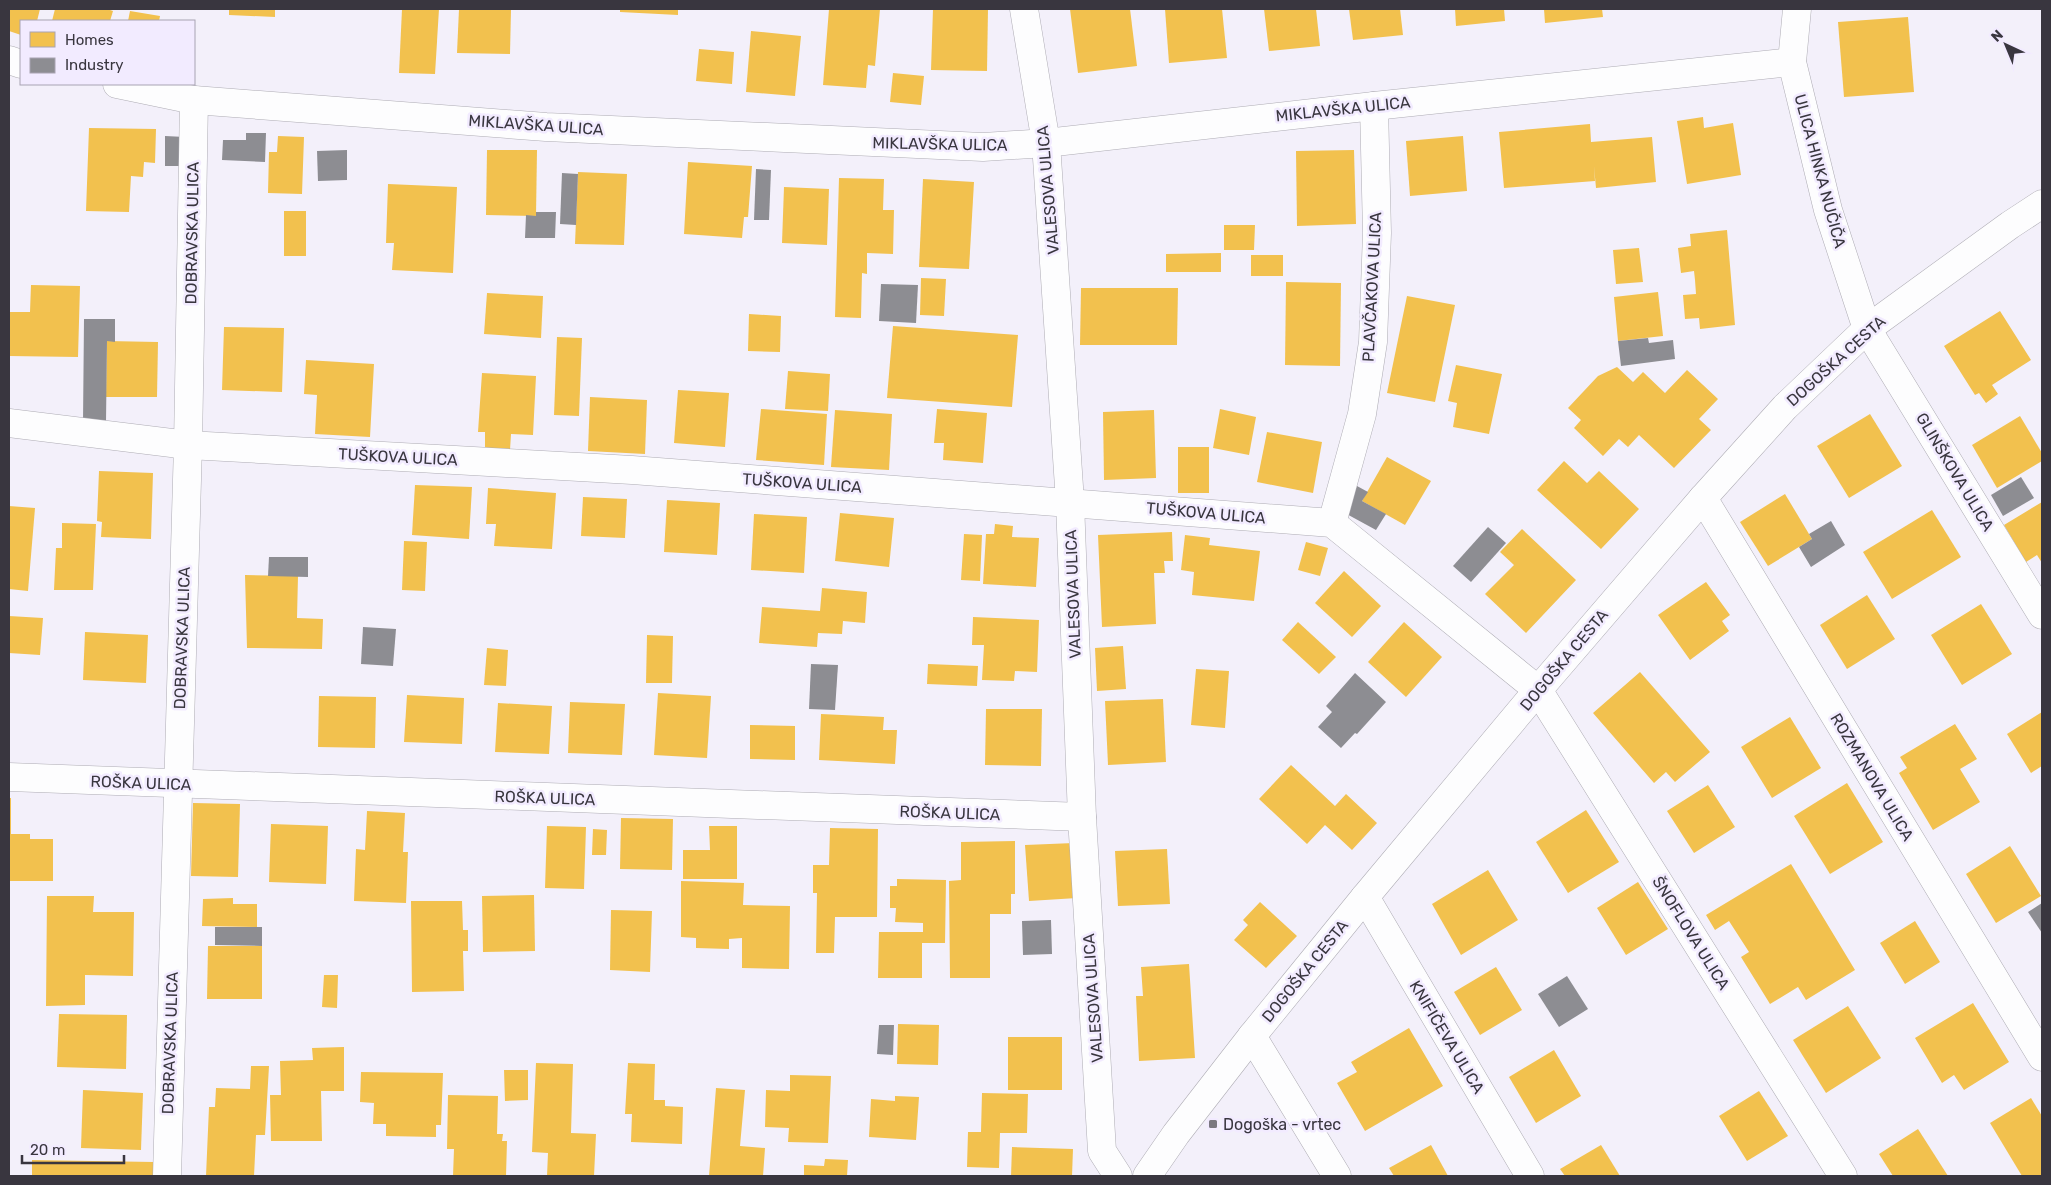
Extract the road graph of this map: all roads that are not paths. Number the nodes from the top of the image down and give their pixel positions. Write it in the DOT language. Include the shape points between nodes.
graph roads {
  1 [pos="1024,9"];
  2 [pos="1797,9"];
  3 [pos="1792,62"];
  4 [pos="122,85"];
  5 [pos="194,100"];
  6 [pos="1374,106"];
  7 [pos="1046,143"];
  8 [pos="2042,204"];
  9 [pos="1867,329"];
  10 [pos="9,423"];
  11 [pos="188,445"];
  12 [pos="1703,498"];
  13 [pos="1070,502"];
  14 [pos="1332,523"];
  15 [pos="2042,615"];
  16 [pos="1538,690"];
  17 [pos="9,777"];
  18 [pos="177,784"];
  19 [pos="1082,818"];
  20 [pos="1365,897"];
  21 [pos="1252,1036"];
  22 [pos="2042,1057"];
  23 [pos="167,1176"];
  24 [pos="1118,1176"];
  25 [pos="1148,1176"];
  26 [pos="1336,1176"];
  27 [pos="1530,1176"];
  28 [pos="1843,1176"];
  1 -- 7 [label="street, VALESOVA ULICA"];
  2 -- 3 [label="street, ULICA HINKA NUČIČA"];
  3 -- 6 [label="street, MIKLAVŠKA ULICA"];
  3 -- 9 [label="street, ULICA HINKA NUČIČA" via="1828,210"];
  4 -- 5 [label="street, MIKLAVŠKA ULICA"];
  5 -- 7 [label="street, MIKLAVŠKA ULICA" via="565,128 983,147"];
  5 -- 11 [label="street, DOBRAVSKA ULICA"];
  6 -- 7 [label="street, MIKLAVŠKA ULICA"];
  6 -- 14 [label="street, PLAVČAKOVA ULICA" via="1377,233 1373,342 1362,414"];
  7 -- 13 [label="street, VALESOVA ULICA"];
  8 -- 9 [label="street, DOGOŠKA CESTA"];
  9 -- 12 [label="street, DOGOŠKA CESTA" via="1785,407"];
  9 -- 15 [label="street, GLINŠKOVA ULICA"];
  10 -- 11 [label="street, TUŠKOVA ULICA"];
  11 -- 13 [label="street, TUŠKOVA ULICA" via="632,470"];
  11 -- 18 [label="street, DOBRAVSKA ULICA"];
  12 -- 16 [label="street, DOGOŠKA CESTA"];
  12 -- 22 [label="street, ROZMANOVA ULICA"];
  13 -- 14 [label="street, TUŠKOVA ULICA"];
  13 -- 19 [label="street, VALESOVA ULICA"];
  14 -- 16 [label="street"];
  16 -- 20 [label="street, DOGOŠKA CESTA"];
  16 -- 28 [label="street, ŠNOFLOVA ULICA"];
  17 -- 18 [label="street, ROŠKA ULICA"];
  18 -- 19 [label="street, ROŠKA ULICA"];
  18 -- 23 [label="street, DOBRAVSKA ULICA"];
  19 -- 24 [label="street, VALESOVA ULICA" via="1102,1151"];
  20 -- 21 [label="street, DOGOŠKA CESTA"];
  20 -- 27 [label="street, KNIFIČEVA ULICA"];
  21 -- 25 [label="street, DOGOŠKA CESTA" via="1176,1134"];
  21 -- 26 [label="street"];
}
